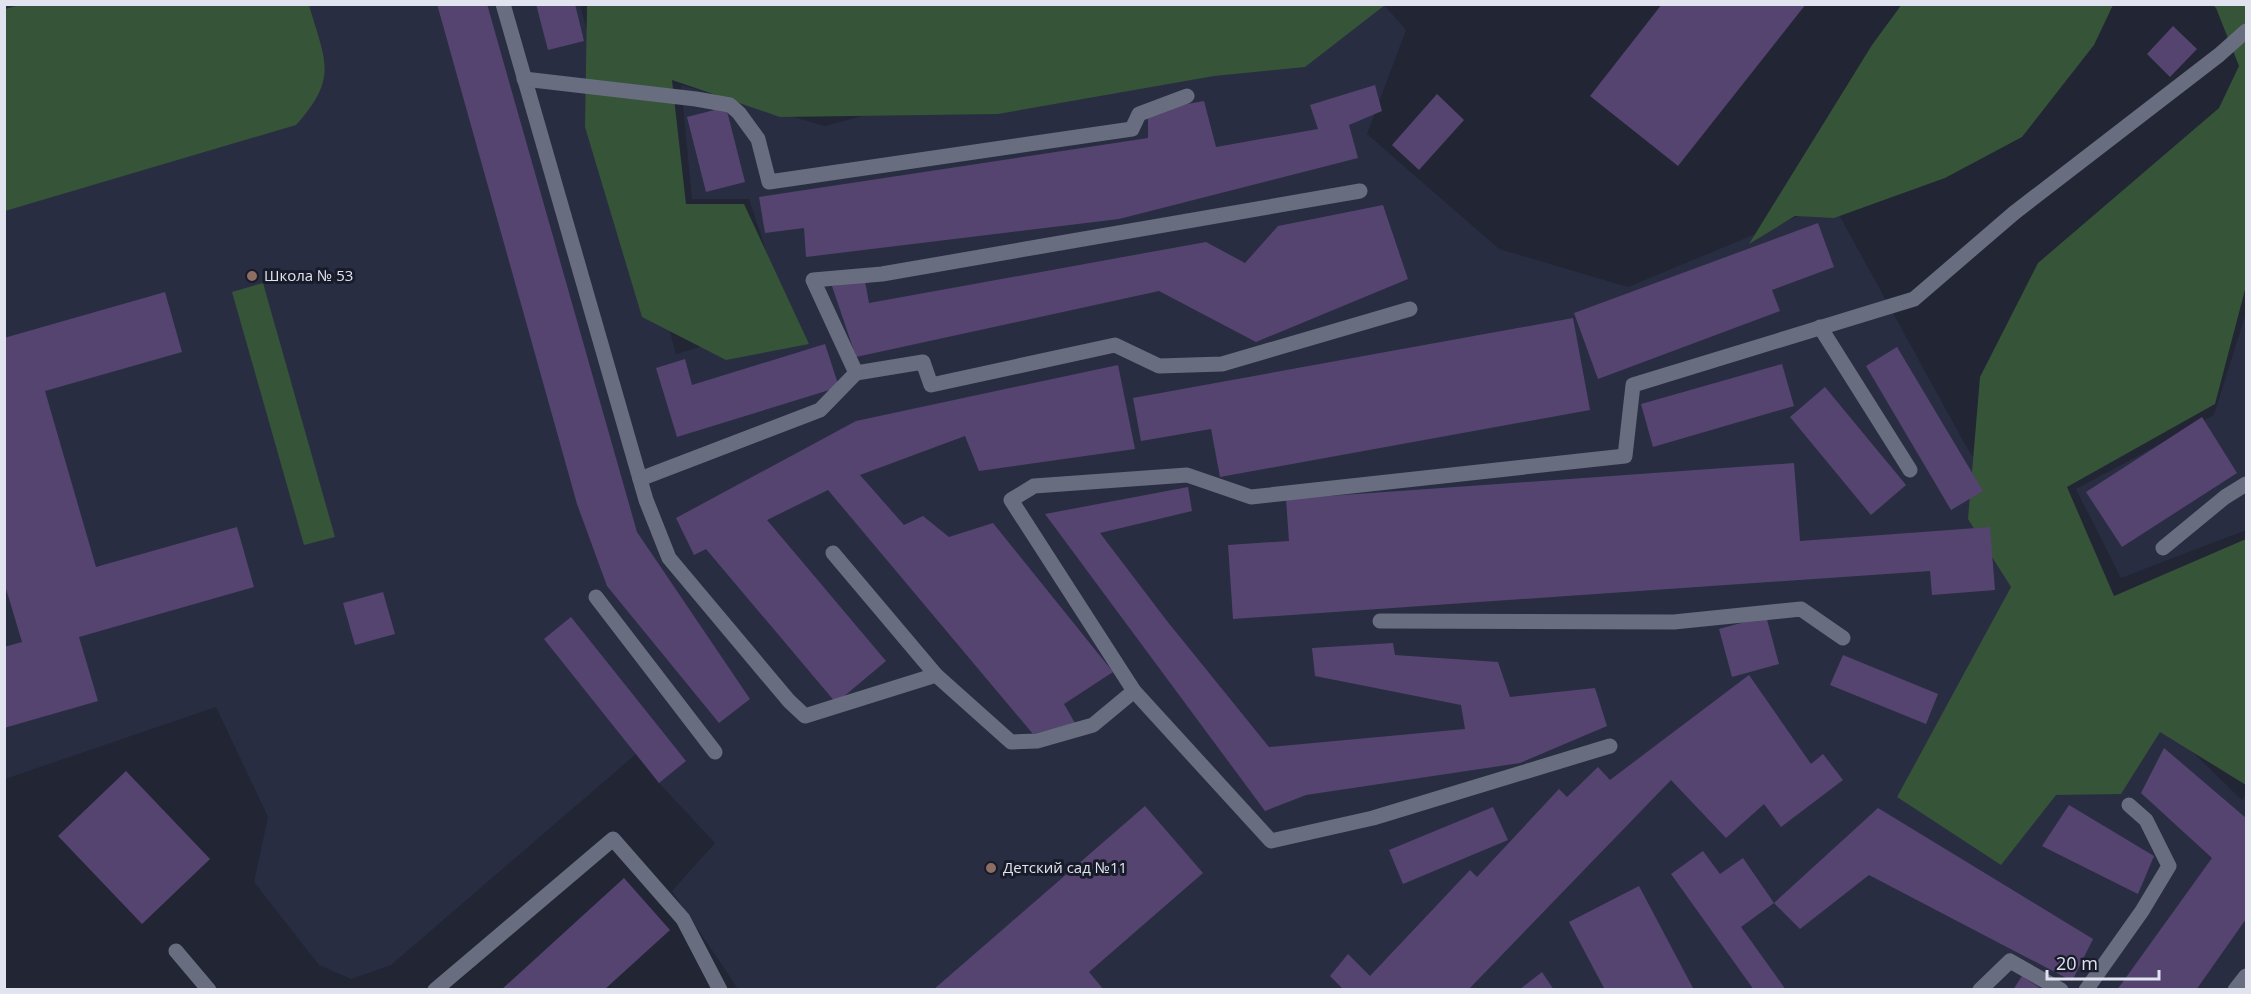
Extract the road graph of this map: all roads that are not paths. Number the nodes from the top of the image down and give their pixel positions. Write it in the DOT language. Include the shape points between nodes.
graph roads {
  1 [pos="503,4"];
  2 [pos="2247,31"];
  3 [pos="524,79"];
  4 [pos="1187,96"];
  5 [pos="1360,191"];
  6 [pos="1410,309"];
  7 [pos="1820,327"];
  8 [pos="856,373"];
  9 [pos="1911,471"];
  10 [pos="640,479"];
  11 [pos="2247,484"];
  12 [pos="2163,548"];
  13 [pos="833,553"];
  14 [pos="596,597"];
  15 [pos="1380,621"];
  16 [pos="1843,638"];
  17 [pos="936,675"];
  18 [pos="1134,691"];
  19 [pos="1610,746"];
  20 [pos="715,752"];
  21 [pos="2130,805"];
  22 [pos="176,951"];
  23 [pos="2247,975"];
  24 [pos="209,990"];
  25 [pos="435,990"];
  26 [pos="720,990"];
  27 [pos="1980,990"];
  28 [pos="2061,990"];
  29 [pos="2086,990"];
  30 [pos="2235,990"];
  1 -- 3 [label="lane"];
  2 -- 7 [label="lane" via="2014,213 1914,298"];
  3 -- 4 [label="lane" via="730,105 758,139 769,182 1132,129 1139,114"];
  3 -- 10 [label="lane"];
  5 -- 8 [label="lane" via="882,274 813,280"];
  6 -- 8 [label="lane" via="1222,364 1159,366 1115,345 931,385 923,362"];
  7 -- 9 [label="lane"];
  7 -- 18 [label="lane" via="1633,385 1625,456 1251,497 1187,475 1034,486 1011,500"];
  8 -- 10 [label="lane" via="820,410"];
  10 -- 17 [label="lane" via="669,558 805,716"];
  11 -- 12 [label="lane"];
  13 -- 17 [label="lane"];
  14 -- 20 [label="lane"];
  15 -- 16 [label="lane" via="1674,621 1801,609"];
  17 -- 18 [label="lane" via="1011,742 1037,741 1093,724"];
  18 -- 19 [label="lane" via="1272,841 1373,818"];
  21 -- 29 [label="lane" via="2146,820 2169,866"];
  22 -- 24 [label="lane"];
  23 -- 30 [label="lane"];
  25 -- 26 [label="lane" via="613,839 683,919"];
  27 -- 28 [label="lane" via="2010,961"];
}
